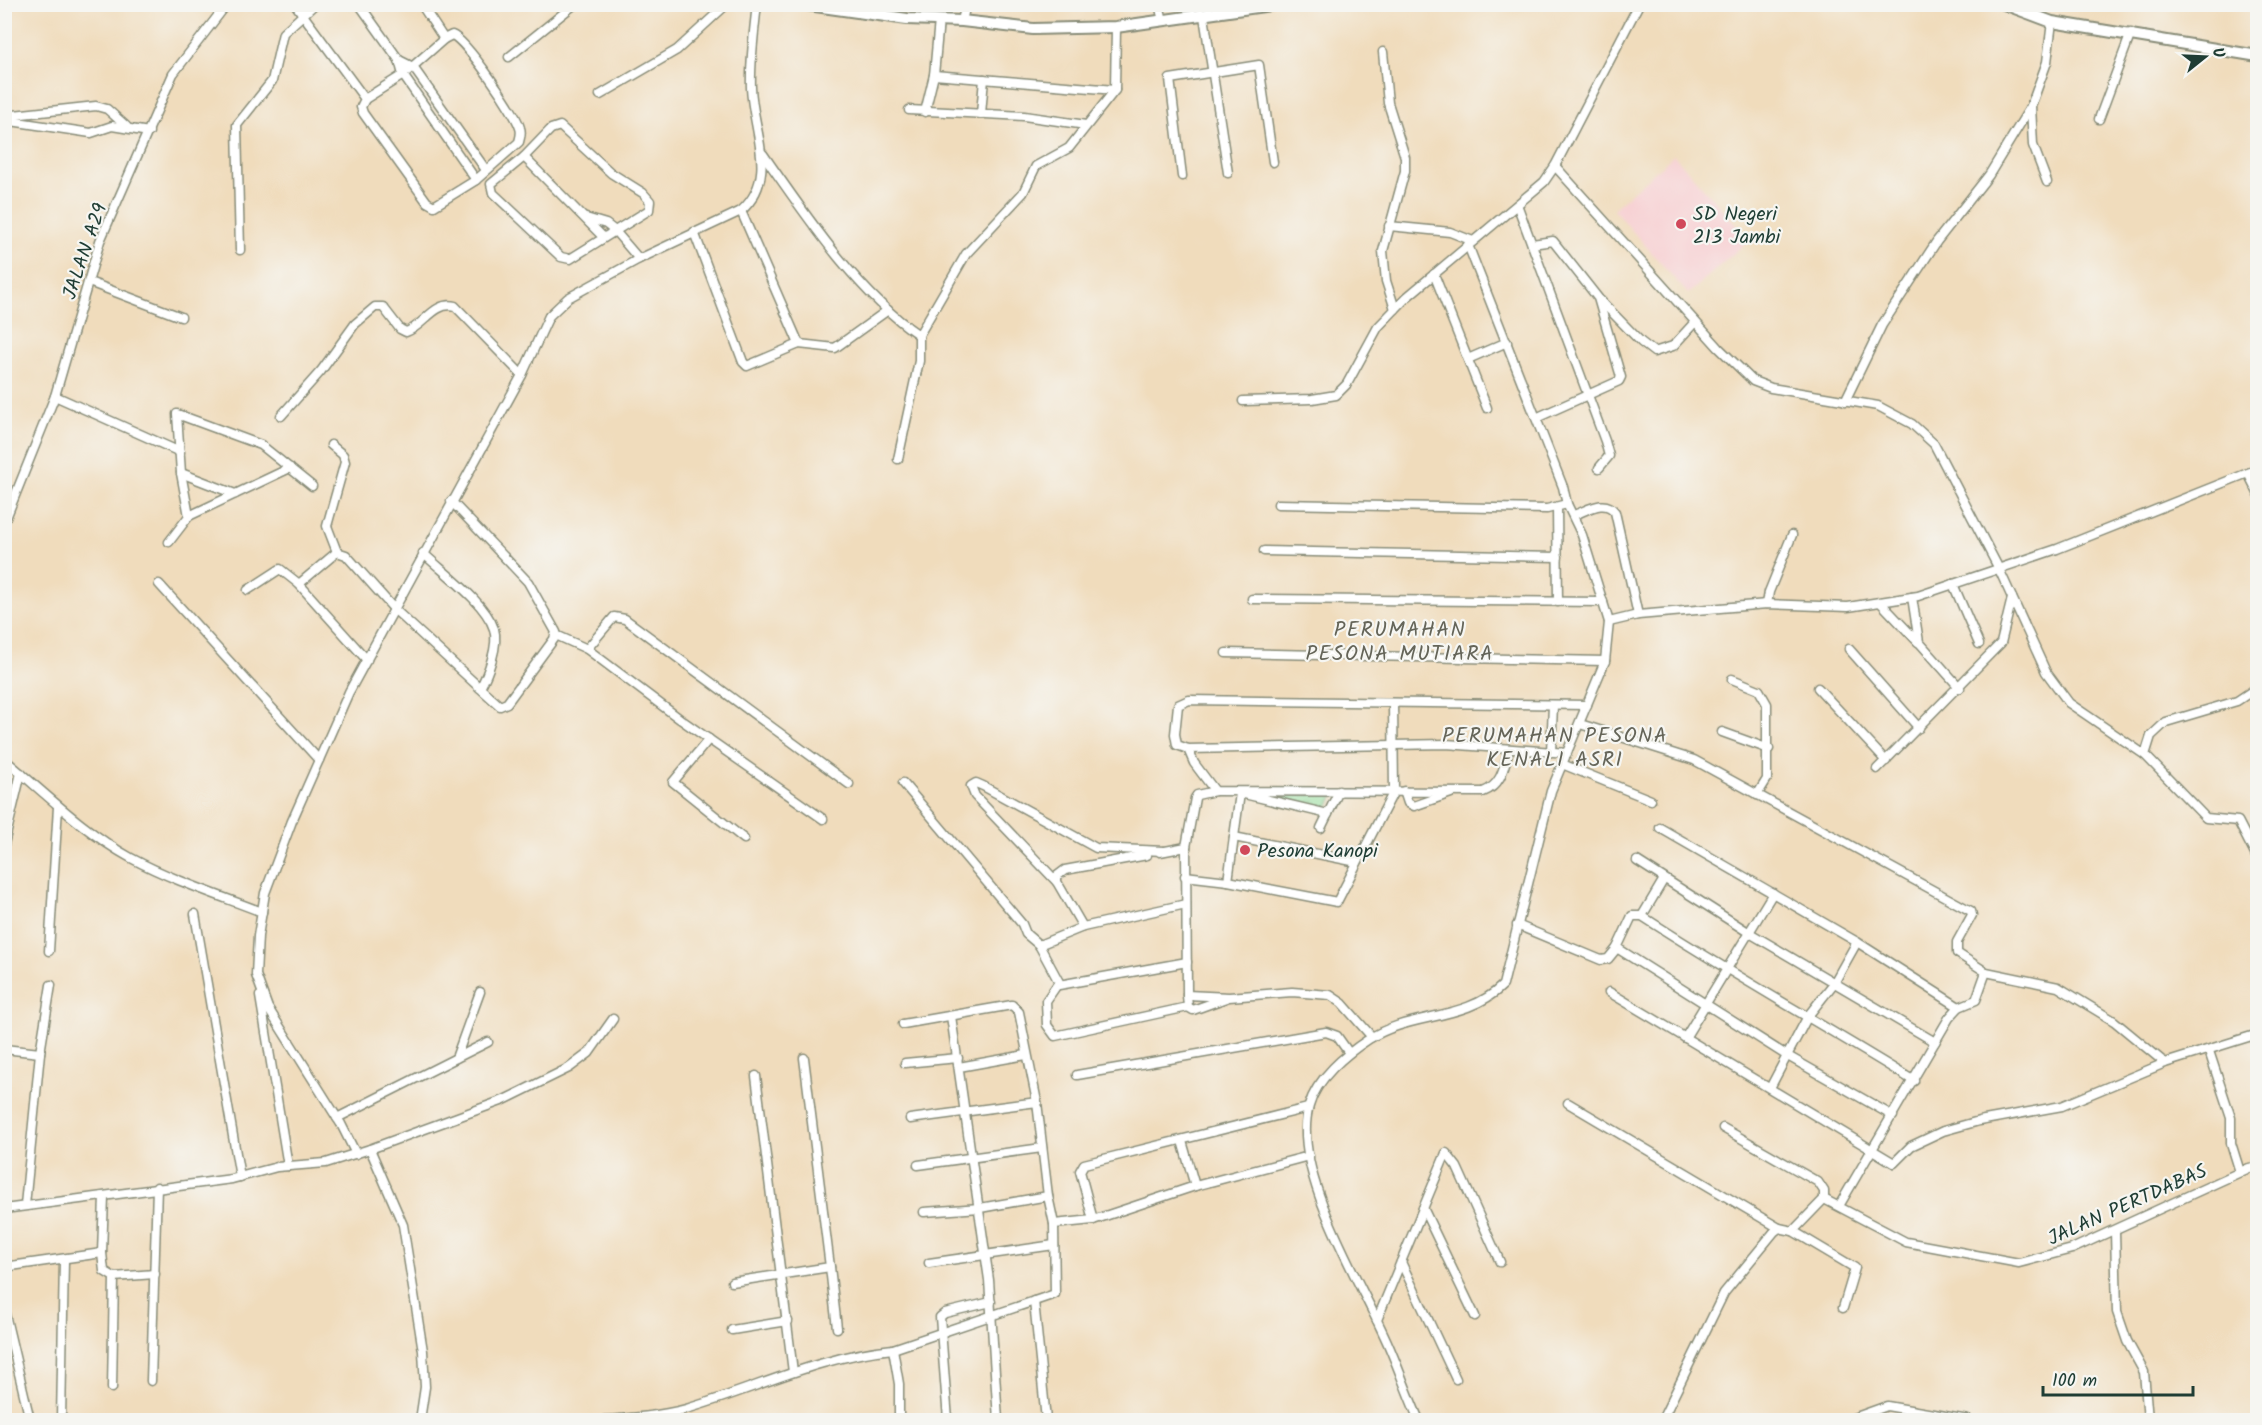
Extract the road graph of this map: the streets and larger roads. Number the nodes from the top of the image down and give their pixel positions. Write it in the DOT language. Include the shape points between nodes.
graph roads {
  1 [pos="226,4"];
  2 [pos="295,4"];
  3 [pos="315,4"];
  4 [pos="358,4"];
  5 [pos="421,4"];
  6 [pos="575,4"];
  7 [pos="727,4"];
  8 [pos="757,4"];
  9 [pos="801,4"];
  10 [pos="966,4"];
  11 [pos="1159,4"];
  12 [pos="1278,4"];
  13 [pos="1639,4"];
  14 [pos="2004,4"];
  15 [pos="302,14"];
  16 [pos="1204,16"];
  17 [pos="939,20"];
  18 [pos="962,21"];
  19 [pos="1163,21"];
  20 [pos="2052,22"];
  21 [pos="1116,27"];
  22 [pos="2131,33"];
  23 [pos="444,39"];
  24 [pos="1383,52"];
  25 [pos="2258,56"];
  26 [pos="509,57"];
  27 [pos="399,60"];
  28 [pos="413,67"];
  29 [pos="1213,73"];
  30 [pos="403,75"];
  31 [pos="934,75"];
  32 [pos="984,79"];
  33 [pos="1115,90"];
  34 [pos="600,95"];
  35 [pos="365,99"];
  36 [pos="2031,106"];
  37 [pos="909,110"];
  38 [pos="925,112"];
  39 [pos="981,114"];
  40 [pos="4,118"];
  41 [pos="2100,119"];
  42 [pos="1086,124"];
  43 [pos="126,126"];
  44 [pos="149,132"];
  45 [pos="763,153"];
  46 [pos="524,156"];
  47 [pos="1273,162"];
  48 [pos="1555,166"];
  49 [pos="486,170"];
  50 [pos="1228,173"];
  51 [pos="1182,176"];
  52 [pos="476,180"];
  53 [pos="2047,182"];
  54 [pos="1518,207"];
  55 [pos="741,211"];
  56 [pos="585,218"];
  57 [pos="1389,226"];
  58 [pos="615,231"];
  59 [pos="694,232"];
  60 [pos="604,238"];
  61 [pos="1471,243"];
  62 [pos="1532,244"];
  63 [pos="240,250"];
  64 [pos="639,259"];
  65 [pos="1434,274"];
  66 [pos="89,282"];
  67 [pos="1598,298"];
  68 [pos="1395,309"];
  69 [pos="888,310"];
  70 [pos="181,317"];
  71 [pos="1695,322"];
  72 [pos="919,335"];
  73 [pos="1507,342"];
  74 [pos="799,344"];
  75 [pos="1468,358"];
  76 [pos="522,375"];
  77 [pos="1588,395"];
  78 [pos="55,396"];
  79 [pos="1243,401"];
  80 [pos="1845,401"];
  81 [pos="1487,408"];
  82 [pos="281,416"];
  83 [pos="1536,418"];
  84 [pos="331,445"];
  85 [pos="180,452"];
  86 [pos="898,459"];
  87 [pos="290,468"];
  88 [pos="1599,468"];
  89 [pos="2258,469"];
  90 [pos="181,472"];
  91 [pos="2248,473"];
  92 [pos="312,486"];
  93 [pos="2258,493"];
  94 [pos="235,494"];
  95 [pos="451,501"];
  96 [pos="1278,504"];
  97 [pos="1567,504"];
  98 [pos="1557,507"];
  99 [pos="1575,515"];
  100 [pos="189,516"];
  101 [pos="4,523"];
  102 [pos="1791,535"];
  103 [pos="169,542"];
  104 [pos="1264,551"];
  105 [pos="338,552"];
  106 [pos="423,553"];
  107 [pos="1558,557"];
  108 [pos="1999,569"];
  109 [pos="159,584"];
  110 [pos="299,584"];
  111 [pos="1953,584"];
  112 [pos="248,590"];
  113 [pos="1912,597"];
  114 [pos="2012,598"];
  115 [pos="1251,599"];
  116 [pos="1558,602"];
  117 [pos="1603,602"];
  118 [pos="1880,602"];
  119 [pos="1767,604"];
  120 [pos="394,609"];
  121 [pos="1638,615"];
  122 [pos="1609,622"];
  123 [pos="556,635"];
  124 [pos="1918,642"];
  125 [pos="1979,644"];
  126 [pos="587,649"];
  127 [pos="1849,649"];
  128 [pos="1226,653"];
  129 [pos="367,660"];
  130 [pos="1605,661"];
  131 [pos="1732,679"];
  132 [pos="2258,687"];
  133 [pos="480,688"];
  134 [pos="1818,688"];
  135 [pos="1960,688"];
  136 [pos="1393,703"];
  137 [pos="1553,705"];
  138 [pos="1587,705"];
  139 [pos="1580,724"];
  140 [pos="1919,728"];
  141 [pos="1722,732"];
  142 [pos="709,739"];
  143 [pos="1396,745"];
  144 [pos="1188,749"];
  145 [pos="1509,749"];
  146 [pos="1768,749"];
  147 [pos="1551,752"];
  148 [pos="1567,753"];
  149 [pos="2145,755"];
  150 [pos="4,759"];
  151 [pos="319,760"];
  152 [pos="1886,761"];
  153 [pos="1562,764"];
  154 [pos="1877,769"];
  155 [pos="21,773"];
  156 [pos="903,783"];
  157 [pos="849,784"];
  158 [pos="1394,790"];
  159 [pos="1215,791"];
  160 [pos="1339,791"];
  161 [pos="1404,791"];
  162 [pos="1454,792"];
  163 [pos="1240,793"];
  164 [pos="1757,795"];
  165 [pos="1650,800"];
  166 [pos="58,807"];
  167 [pos="1328,814"];
  168 [pos="823,819"];
  169 [pos="1321,828"];
  170 [pos="1660,828"];
  171 [pos="1234,837"];
  172 [pos="744,839"];
  173 [pos="4,844"];
  174 [pos="1186,847"];
  175 [pos="1164,851"];
  176 [pos="2258,860"];
  177 [pos="1637,861"];
  178 [pos="1357,862"];
  179 [pos="1185,876"];
  180 [pos="1664,879"];
  181 [pos="1228,881"];
  182 [pos="1057,882"];
  183 [pos="1773,894"];
  184 [pos="1186,904"];
  185 [pos="262,912"];
  186 [pos="195,914"];
  187 [pos="1642,916"];
  188 [pos="1517,924"];
  189 [pos="1083,927"];
  190 [pos="1748,932"];
  191 [pos="1857,942"];
  192 [pos="1039,945"];
  193 [pos="1617,948"];
  194 [pos="49,951"];
  195 [pos="1186,962"];
  196 [pos="1725,970"];
  197 [pos="1986,972"];
  198 [pos="256,975"];
  199 [pos="1834,983"];
  200 [pos="51,985"];
  201 [pos="1059,985"];
  202 [pos="480,992"];
  203 [pos="1609,992"];
  204 [pos="1187,995"];
  205 [pos="1228,997"];
  206 [pos="1705,1005"];
  207 [pos="1959,1006"];
  208 [pos="1188,1008"];
  209 [pos="951,1016"];
  210 [pos="1808,1016"];
  211 [pos="613,1018"];
  212 [pos="903,1024"];
  213 [pos="2258,1034"];
  214 [pos="1372,1037"];
  215 [pos="1685,1038"];
  216 [pos="488,1042"];
  217 [pos="1935,1042"];
  218 [pos="4,1048"];
  219 [pos="2209,1051"];
  220 [pos="40,1053"];
  221 [pos="1349,1053"];
  222 [pos="1786,1054"];
  223 [pos="1026,1055"];
  224 [pos="456,1058"];
  225 [pos="804,1058"];
  226 [pos="959,1062"];
  227 [pos="905,1063"];
  228 [pos="2165,1063"];
  229 [pos="1077,1075"];
  230 [pos="756,1076"];
  231 [pos="1914,1081"];
  232 [pos="1770,1088"];
  233 [pos="1037,1102"];
  234 [pos="1568,1103"];
  235 [pos="1308,1108"];
  236 [pos="966,1112"];
  237 [pos="1893,1116"];
  238 [pos="337,1118"];
  239 [pos="910,1119"];
  240 [pos="1723,1128"];
  241 [pos="1182,1141"];
  242 [pos="1042,1148"];
  243 [pos="370,1149"];
  244 [pos="1872,1149"];
  245 [pos="356,1154"];
  246 [pos="1309,1156"];
  247 [pos="972,1158"];
  248 [pos="918,1164"];
  249 [pos="2258,1166"];
  250 [pos="288,1167"];
  251 [pos="2240,1172"];
  252 [pos="240,1177"];
  253 [pos="1195,1186"];
  254 [pos="157,1187"];
  255 [pos="1048,1196"];
  256 [pos="104,1197"];
  257 [pos="1824,1199"];
  258 [pos="26,1205"];
  259 [pos="1839,1206"];
  260 [pos="980,1208"];
  261 [pos="1423,1208"];
  262 [pos="4,1209"];
  263 [pos="924,1212"];
  264 [pos="1093,1220"];
  265 [pos="1054,1224"];
  266 [pos="1779,1228"];
  267 [pos="2115,1230"];
  268 [pos="1793,1231"];
  269 [pos="1054,1245"];
  270 [pos="102,1253"];
  271 [pos="986,1256"];
  272 [pos="64,1260"];
  273 [pos="1401,1262"];
  274 [pos="1500,1262"];
  275 [pos="929,1263"];
  276 [pos="4,1267"];
  277 [pos="830,1267"];
  278 [pos="155,1274"];
  279 [pos="782,1275"];
  280 [pos="114,1277"];
  281 [pos="732,1282"];
  282 [pos="1034,1301"];
  283 [pos="991,1302"];
  284 [pos="1843,1308"];
  285 [pos="4,1310"];
  286 [pos="991,1314"];
  287 [pos="1475,1316"];
  288 [pos="788,1320"];
  289 [pos="1377,1320"];
  290 [pos="837,1328"];
  291 [pos="732,1330"];
  292 [pos="939,1333"];
  293 [pos="893,1349"];
  294 [pos="793,1372"];
  295 [pos="1456,1379"];
  296 [pos="151,1381"];
  297 [pos="112,1388"];
  298 [pos="30,1420"];
  299 [pos="61,1420"];
  300 [pos="420,1420"];
  301 [pos="604,1420"];
  302 [pos="899,1420"];
  303 [pos="948,1420"];
  304 [pos="998,1420"];
  305 [pos="1046,1420"];
  306 [pos="1419,1420"];
  307 [pos="1662,1420"];
  308 [pos="1848,1420"];
  309 [pos="1968,1420"];
  310 [pos="2148,1420"];
  1 -- 44 [label="street, JALAN A29" via="173,74"];
  2 -- 15 [label="street"];
  3 -- 15 [label="street"];
  4 -- 27 [label="street"];
  5 -- 23 [label="street"];
  6 -- 26 [label="street"];
  7 -- 34 [label="street" via="677,50"];
  8 -- 45 [label="street" via="751,87"];
  9 -- 17 [label="street"];
  10 -- 18 [label="street"];
  11 -- 19 [label="street"];
  12 -- 16 [label="street"];
  13 -- 48 [label="street"];
  14 -- 20 [label="street"];
  15 -- 35 [label="street"];
  15 -- 63 [label="street" via="283,33 272,81 237,125"];
  16 -- 19 [label="street"];
  16 -- 29 [label="street"];
  17 -- 18 [label="street"];
  17 -- 31 [label="street"];
  18 -- 21 [label="street" via="1033,29"];
  19 -- 21 [label="street"];
  20 -- 22 [label="street"];
  20 -- 36 [label="street" via="2047,62"];
  21 -- 33 [label="street"];
  22 -- 25 [label="street"];
  22 -- 41 [label="street"];
  23 -- 28 [label="street"];
  23 -- 49 [label="street" via="452,35 461,40 520,126 519,142"];
  24 -- 57 [label="street" via="1388,103 1405,157"];
  27 -- 28 [label="street"];
  27 -- 30 [label="street"];
  28 -- 30 [label="street"];
  28 -- 49 [label="street"];
  29 -- 47 [label="street" via="1259,65"];
  29 -- 50 [label="street"];
  29 -- 51 [label="street" via="1170,79"];
  30 -- 35 [label="street"];
  30 -- 52 [label="street"];
  31 -- 32 [label="street"];
  31 -- 38 [label="street"];
  32 -- 33 [label="street"];
  32 -- 39 [label="street"];
  33 -- 42 [label="street"];
  35 -- 52 [label="street" via="363,113 430,205"];
  36 -- 53 [label="street" via="2033,145"];
  36 -- 80 [label="street" via="1989,175 1937,241 1882,325"];
  37 -- 38 [label="street"];
  38 -- 39 [label="street"];
  39 -- 42 [label="street"];
  40 -- 43 [label="street" via="91,133"];
  40 -- 43 [label="street" via="96,106 107,109"];
  42 -- 72 [label="street" via="1069,148 1036,166 1023,193 966,254"];
  43 -- 44 [label="street"];
  44 -- 66 [label="street, JALAN A29" via="100,242"];
  45 -- 55 [label="street" via="758,191"];
  45 -- 69 [label="street" via="818,230"];
  46 -- 56 [label="street"];
  46 -- 58 [label="street" via="551,129 560,126 611,173 644,193 650,201 649,210"];
  46 -- 60 [label="street" via="491,184 493,193 567,260"];
  48 -- 54 [label="street" via="1544,182 1522,198"];
  48 -- 71 [label="street"];
  49 -- 52 [label="street"];
  54 -- 61 [label="street"];
  54 -- 62 [label="street"];
  55 -- 59 [label="street"];
  55 -- 74 [label="street"];
  56 -- 58 [label="street"];
  56 -- 60 [label="street"];
  57 -- 61 [label="street" via="1450,232"];
  57 -- 68 [label="street" via="1383,251 1386,281"];
  58 -- 60 [label="street"];
  58 -- 64 [label="street"];
  59 -- 64 [label="street"];
  59 -- 74 [label="street" via="745,365"];
  61 -- 65 [label="street"];
  61 -- 73 [label="street"];
  62 -- 67 [label="street" via="1553,241"];
  62 -- 77 [label="street"];
  64 -- 76 [label="street" via="558,306 549,316"];
  65 -- 68 [label="street"];
  65 -- 75 [label="street"];
  66 -- 70 [label="street"];
  66 -- 78 [label="street, JALAN A29"];
  67 -- 71 [label="street" via="1654,352 1673,346"];
  67 -- 77 [label="street" via="1621,377"];
  68 -- 79 [label="street" via="1378,327 1347,384 1336,395"];
  69 -- 72 [label="street"];
  69 -- 74 [label="street" via="835,348"];
  71 -- 80 [label="street" via="1753,381 1771,388"];
  72 -- 86 [label="street" via="919,361"];
  73 -- 75 [label="street"];
  73 -- 83 [label="street"];
  75 -- 81 [label="street"];
  76 -- 82 [label="street" via="455,306 441,306 406,332 383,308 375,307 355,324"];
  76 -- 95 [label="street"];
  77 -- 83 [label="street"];
  77 -- 88 [label="street" via="1609,456"];
  78 -- 85 [label="street"];
  78 -- 101 [label="street, JALAN A29"];
  80 -- 108 [label="street" via="1878,406 1912,424 1934,444"];
  83 -- 97 [label="street"];
  84 -- 105 [label="street" via="343,454 345,462 327,526"];
  85 -- 87 [label="street" via="177,414 261,445"];
  85 -- 90 [label="street"];
  87 -- 92 [label="street"];
  87 -- 94 [label="street"];
  89 -- 91 [label="street"];
  90 -- 94 [label="street"];
  90 -- 100 [label="street"];
  91 -- 93 [label="street"];
  91 -- 108 [label="street"];
  94 -- 100 [label="street"];
  95 -- 106 [label="street"];
  95 -- 123 [label="street" via="528,582"];
  96 -- 98 [label="street"];
  97 -- 98 [label="street"];
  97 -- 99 [label="street"];
  98 -- 107 [label="street"];
  99 -- 117 [label="street"];
  99 -- 121 [label="street" via="1604,504 1615,512"];
  100 -- 103 [label="street"];
  102 -- 119 [label="street"];
  104 -- 107 [label="street"];
  105 -- 110 [label="street"];
  105 -- 120 [label="street" via="346,555"];
  106 -- 120 [label="street"];
  106 -- 133 [label="street" via="477,604 495,631 487,674"];
  107 -- 116 [label="street"];
  108 -- 111 [label="street"];
  108 -- 114 [label="street"];
  109 -- 151 [label="street"];
  110 -- 112 [label="street" via="280,569"];
  110 -- 129 [label="street"];
  111 -- 113 [label="street"];
  111 -- 125 [label="street"];
  113 -- 118 [label="street"];
  113 -- 124 [label="street"];
  114 -- 135 [label="street" via="2001,643"];
  114 -- 149 [label="street" via="2046,672 2069,703"];
  115 -- 116 [label="street"];
  116 -- 117 [label="street"];
  117 -- 122 [label="street"];
  118 -- 119 [label="street" via="1848,607"];
  118 -- 124 [label="street"];
  119 -- 121 [label="street"];
  120 -- 129 [label="street"];
  120 -- 133 [label="street"];
  121 -- 122 [label="street"];
  122 -- 130 [label="street"];
  123 -- 126 [label="street"];
  123 -- 133 [label="street" via="507,704 500,706"];
  124 -- 135 [label="street"];
  126 -- 142 [label="street"];
  126 -- 157 [label="street" via="614,617 625,619"];
  127 -- 140 [label="street"];
  128 -- 130 [label="street"];
  129 -- 151 [label="street"];
  130 -- 138 [label="street"];
  131 -- 146 [label="street" via="1759,690 1767,704"];
  132 -- 149 [label="street" via="2237,701 2166,722 2151,736"];
  134 -- 152 [label="street"];
  135 -- 140 [label="street"];
  136 -- 137 [label="street"];
  136 -- 143 [label="street"];
  136 -- 144 [label="street" via="1182,702 1178,705 1174,740 1180,748"];
  137 -- 138 [label="street"];
  137 -- 147 [label="street"];
  138 -- 139 [label="street"];
  139 -- 148 [label="street"];
  139 -- 164 [label="street" via="1694,760"];
  140 -- 152 [label="street"];
  141 -- 146 [label="street"];
  142 -- 168 [label="street"];
  142 -- 172 [label="street" via="673,782"];
  143 -- 144 [label="street"];
  143 -- 145 [label="street"];
  143 -- 158 [label="street"];
  144 -- 159 [label="street"];
  145 -- 147 [label="street"];
  145 -- 162 [label="street" via="1502,776 1492,789"];
  146 -- 164 [label="street" via="1767,779"];
  147 -- 148 [label="street"];
  148 -- 153 [label="street"];
  149 -- 176 [label="street" via="2202,816 2238,821"];
  150 -- 155 [label="street"];
  151 -- 185 [label="street" via="273,872"];
  152 -- 154 [label="street"];
  153 -- 165 [label="street"];
  153 -- 188 [label="street" via="1551,791"];
  155 -- 166 [label="street"];
  155 -- 173 [label="street"];
  156 -- 192 [label="street"];
  158 -- 160 [label="street"];
  158 -- 161 [label="street"];
  158 -- 178 [label="street"];
  159 -- 163 [label="street"];
  159 -- 174 [label="street" via="1195,798"];
  160 -- 163 [label="street"];
  160 -- 167 [label="street"];
  161 -- 162 [label="street"];
  161 -- 162 [label="street" via="1408,803 1414,806"];
  163 -- 167 [label="street"];
  163 -- 171 [label="street"];
  164 -- 197 [label="street" via="1969,909 1972,915 1957,942 1957,953"];
  166 -- 185 [label="street" via="129,857"];
  166 -- 194 [label="street"];
  167 -- 169 [label="street"];
  170 -- 183 [label="street"];
  171 -- 178 [label="street"];
  171 -- 181 [label="street"];
  174 -- 175 [label="street"];
  174 -- 179 [label="street"];
  175 -- 182 [label="street" via="1065,870 1057,876"];
  175 -- 182 [label="street" via="1096,848 983,786 971,786 975,796"];
  177 -- 180 [label="street"];
  178 -- 181 [label="street" via="1335,903"];
  179 -- 181 [label="street"];
  179 -- 184 [label="street"];
  180 -- 187 [label="street"];
  180 -- 190 [label="street"];
  182 -- 189 [label="street"];
  183 -- 190 [label="street"];
  183 -- 191 [label="street"];
  184 -- 189 [label="street"];
  184 -- 195 [label="street"];
  185 -- 198 [label="street"];
  186 -- 252 [label="street"];
  187 -- 193 [label="street" via="1632,916"];
  187 -- 196 [label="street"];
  188 -- 193 [label="street" via="1601,960 1608,959"];
  188 -- 214 [label="street" via="1503,985 1496,992 1457,1011"];
  189 -- 192 [label="street"];
  190 -- 196 [label="street"];
  190 -- 199 [label="street"];
  191 -- 199 [label="street"];
  191 -- 207 [label="street"];
  192 -- 201 [label="street"];
  193 -- 206 [label="street"];
  195 -- 201 [label="street"];
  195 -- 204 [label="street"];
  196 -- 206 [label="street"];
  196 -- 210 [label="street"];
  197 -- 207 [label="street" via="1976,1000"];
  197 -- 228 [label="street" via="2058,987 2114,1021"];
  198 -- 238 [label="street" via="268,1008"];
  198 -- 250 [label="street"];
  199 -- 210 [label="street"];
  199 -- 217 [label="street"];
  200 -- 220 [label="street"];
  201 -- 208 [label="street" via="1046,1001 1047,1025 1055,1036"];
  202 -- 224 [label="street"];
  203 -- 215 [label="street"];
  204 -- 205 [label="street"];
  204 -- 208 [label="street"];
  205 -- 208 [label="street"];
  205 -- 214 [label="street" via="1292,992 1330,996 1342,1003"];
  206 -- 215 [label="street"];
  206 -- 222 [label="street"];
  207 -- 217 [label="street"];
  209 -- 212 [label="street"];
  209 -- 223 [label="street" via="1012,1005 1019,1012"];
  209 -- 226 [label="street"];
  210 -- 222 [label="street"];
  210 -- 231 [label="street"];
  211 -- 243 [label="street" via="589,1053 569,1068 504,1100"];
  213 -- 219 [label="street"];
  214 -- 221 [label="street"];
  215 -- 232 [label="street"];
  216 -- 224 [label="street"];
  217 -- 231 [label="street"];
  218 -- 220 [label="street"];
  219 -- 228 [label="street"];
  219 -- 251 [label="street" via="2231,1118 2231,1143"];
  220 -- 258 [label="street"];
  221 -- 229 [label="street" via="1336,1036 1326,1032"];
  221 -- 235 [label="street" via="1313,1092"];
  222 -- 232 [label="street"];
  222 -- 237 [label="street"];
  223 -- 226 [label="street"];
  223 -- 233 [label="street"];
  224 -- 238 [label="street"];
  225 -- 277 [label="street"];
  226 -- 227 [label="street"];
  226 -- 236 [label="street"];
  228 -- 244 [label="street" via="2062,1106 1943,1131 1911,1146 1896,1162"];
  230 -- 279 [label="street"];
  231 -- 237 [label="street"];
  232 -- 244 [label="street"];
  233 -- 236 [label="street"];
  233 -- 242 [label="street"];
  234 -- 266 [label="street"];
  235 -- 241 [label="street"];
  235 -- 246 [label="street"];
  236 -- 239 [label="street"];
  236 -- 247 [label="street"];
  237 -- 244 [label="street"];
  238 -- 245 [label="street"];
  240 -- 257 [label="street" via="1818,1182"];
  241 -- 253 [label="street"];
  241 -- 264 [label="street" via="1084,1164 1080,1171"];
  242 -- 247 [label="street"];
  242 -- 255 [label="street"];
  243 -- 245 [label="street"];
  243 -- 300 [label="street" via="403,1225 423,1351 425,1387"];
  244 -- 259 [label="street"];
  245 -- 250 [label="street"];
  246 -- 253 [label="street"];
  246 -- 289 [label="street" via="1319,1197"];
  247 -- 248 [label="street"];
  247 -- 260 [label="street"];
  249 -- 251 [label="street, JALAN PERTDABAS"];
  250 -- 252 [label="street"];
  251 -- 267 [label="street, JALAN PERTDABAS"];
  252 -- 254 [label="street"];
  253 -- 264 [label="street"];
  254 -- 256 [label="street"];
  254 -- 278 [label="street"];
  255 -- 260 [label="street"];
  255 -- 265 [label="street"];
  256 -- 258 [label="street"];
  256 -- 270 [label="street"];
  257 -- 259 [label="street, JALAN PERTDABAS"];
  257 -- 268 [label="street"];
  258 -- 262 [label="street"];
  259 -- 267 [label="street, JALAN PERTDABAS" via="1906,1242 2019,1263 2072,1249"];
  260 -- 263 [label="street"];
  260 -- 271 [label="street"];
  261 -- 273 [label="street"];
  261 -- 274 [label="street" via="1446,1153 1457,1167"];
  261 -- 287 [label="street"];
  264 -- 265 [label="street"];
  265 -- 269 [label="street"];
  266 -- 268 [label="street"];
  266 -- 307 [label="street" via="1724,1293"];
  267 -- 310 [label="street" via="2117,1312 2144,1372"];
  268 -- 284 [label="street" via="1855,1268"];
  269 -- 271 [label="street"];
  269 -- 282 [label="street" via="1055,1294"];
  270 -- 272 [label="street"];
  270 -- 280 [label="street" via="104,1271"];
  271 -- 275 [label="street"];
  271 -- 283 [label="street"];
  272 -- 276 [label="street"];
  272 -- 299 [label="street"];
  273 -- 289 [label="street"];
  273 -- 295 [label="street"];
  277 -- 279 [label="street"];
  277 -- 290 [label="street"];
  278 -- 280 [label="street"];
  278 -- 296 [label="street"];
  279 -- 281 [label="street"];
  279 -- 288 [label="street"];
  280 -- 297 [label="street"];
  282 -- 286 [label="street"];
  282 -- 305 [label="street"];
  283 -- 286 [label="street"];
  283 -- 292 [label="street" via="942,1315"];
  285 -- 298 [label="street"];
  286 -- 292 [label="street"];
  286 -- 304 [label="street"];
  288 -- 291 [label="street"];
  288 -- 294 [label="street"];
  289 -- 306 [label="street"];
  292 -- 293 [label="street"];
  292 -- 303 [label="street"];
  293 -- 294 [label="street" via="866,1352"];
  293 -- 302 [label="street" via="899,1384"];
  294 -- 301 [label="street" via="686,1409"];
  308 -- 309 [label="street" via="1887,1406"];
}
